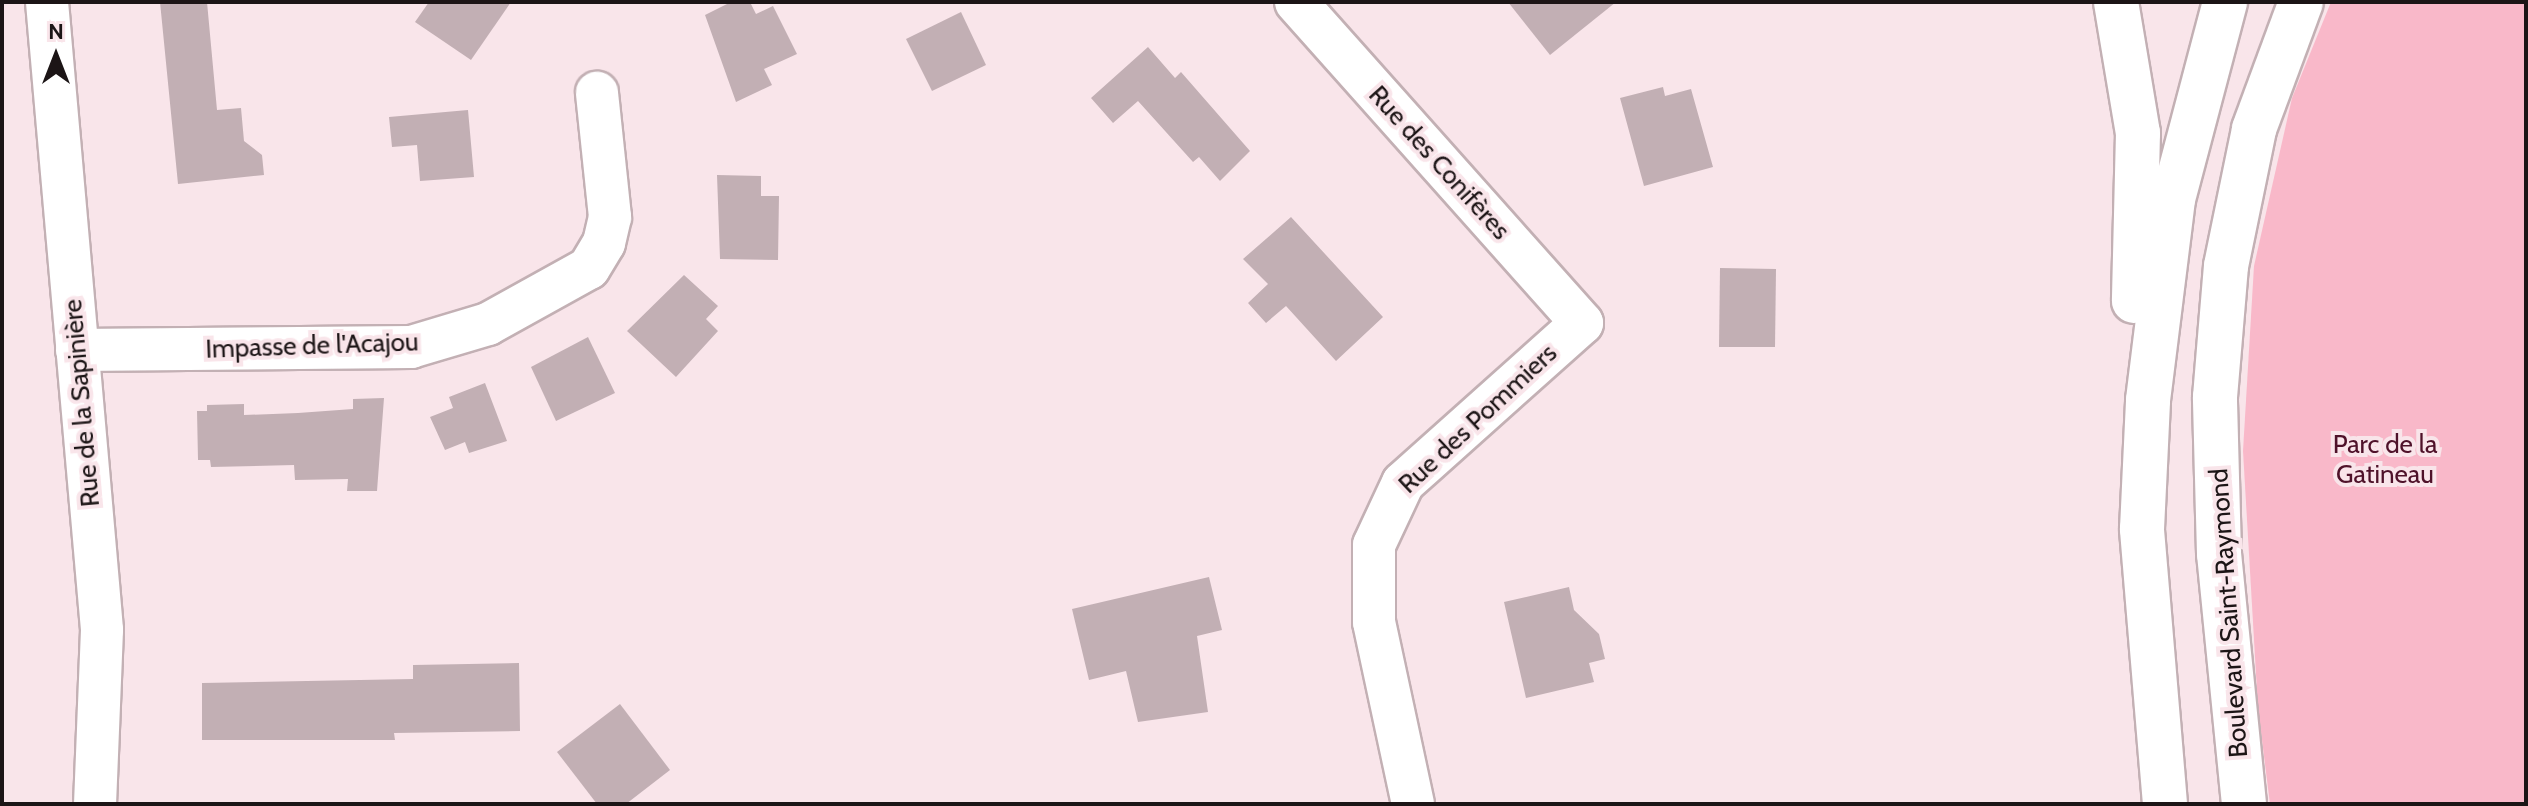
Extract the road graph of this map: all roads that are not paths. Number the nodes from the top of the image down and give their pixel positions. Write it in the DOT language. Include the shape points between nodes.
graph roads {
  1 [pos="47,2"];
  2 [pos="1296,2"];
  3 [pos="2116,2"];
  4 [pos="2225,2"];
  5 [pos="2301,2"];
  6 [pos="597,93"];
  7 [pos="1582,323"];
  8 [pos="77,350"];
  9 [pos="2142,529"];
  10 [pos="95,804"];
  11 [pos="1413,804"];
  12 [pos="2165,804"];
  13 [pos="2244,804"];
  1 -- 8 [label="street, Rue de la Sapinière"];
  2 -- 7 [label="street, Rue des Conifères"];
  3 -- 9 [label="main road" via="2138,133 2134,312"];
  4 -- 9 [label="main road" via="2173,199 2148,400"];
  5 -- 13 [label="main road, Boulevard Saint-Raymond" via="2254,129 2226,266 2215,397 2219,554"];
  6 -- 8 [label="street, Impasse de l'Acajou" via="610,217 604,243 589,268 488,324 411,347"];
  7 -- 11 [label="street, Rue des Pommiers" via="1403,483 1374,545 1374,622"];
  8 -- 10 [label="street, Rue de la Sapinière" via="102,630"];
  9 -- 12 [label="main road"];
}
